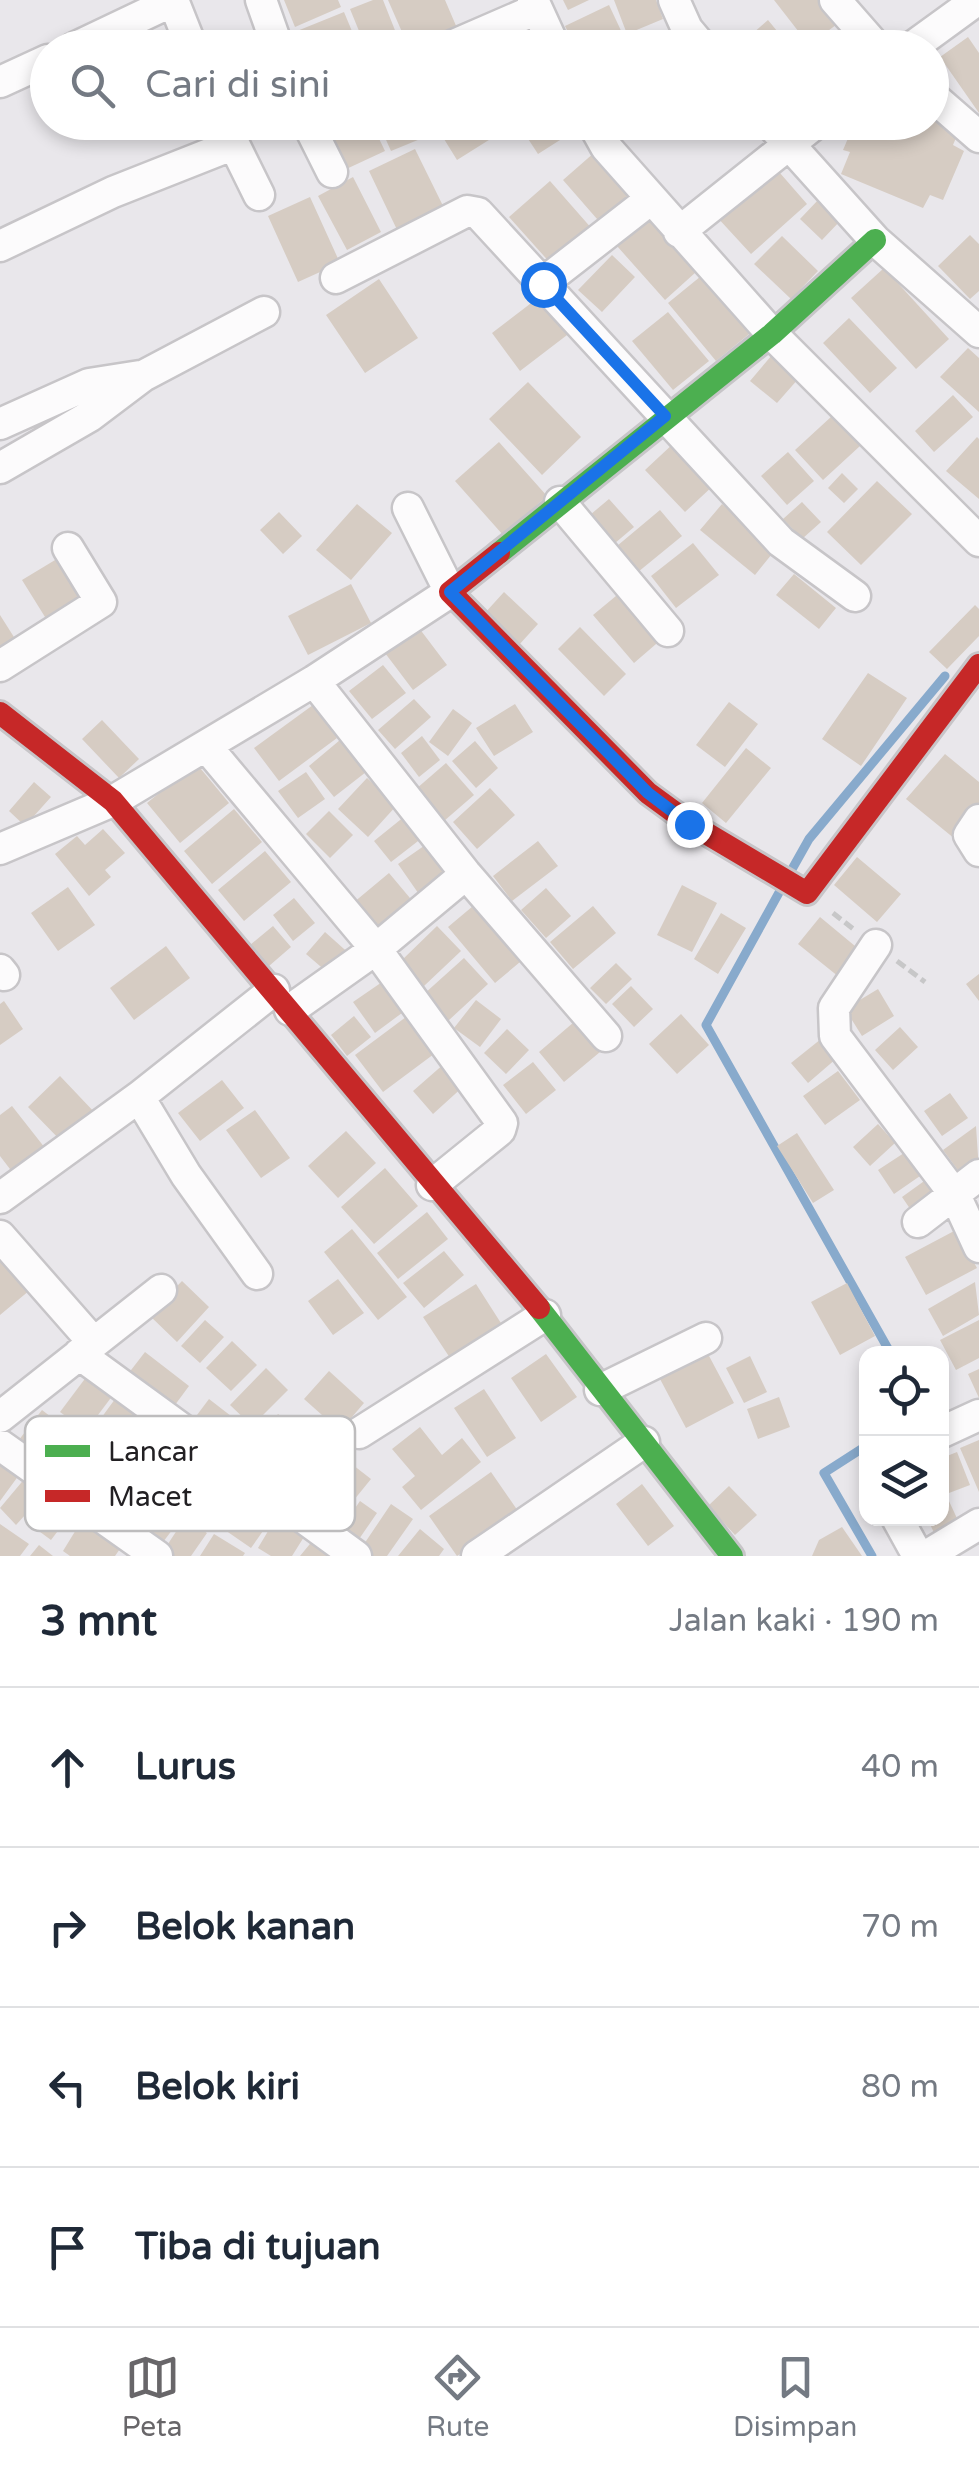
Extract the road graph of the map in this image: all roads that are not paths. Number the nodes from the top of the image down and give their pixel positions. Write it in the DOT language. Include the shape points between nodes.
graph roads {
  1 [pos="261,0"];
  2 [pos="674,0"];
  3 [pos="835,0"];
  4 [pos="978,0"];
  5 [pos="173,1"];
  6 [pos="535,4"];
  7 [pos="112,30"];
  8 [pos="185,30"];
  9 [pos="272,30"];
  10 [pos="484,30"];
  11 [pos="547,30"];
  12 [pos="688,30"];
  13 [pos="862,30"];
  14 [pos="936,30"];
  15 [pos="30,68"];
  16 [pos="0,82"];
  17 [pos="949,110"];
  18 [pos="978,134"];
  19 [pos="216,140"];
  20 [pos="231,140"];
  21 [pos="317,140"];
  22 [pos="602,140"];
  23 [pos="773,140"];
  24 [pos="784,140"];
  25 [pos="332,172"];
  26 [pos="260,195"];
  27 [pos="651,199"];
  28 [pos="680,232"];
  29 [pos="875,240"];
  30 [pos="0,246"];
  31 [pos="336,278"];
  32 [pos="543,284"];
  33 [pos="264,312"];
  34 [pos="979,332"];
  35 [pos="772,334"];
  36 [pos="143,376"];
  37 [pos="665,416"];
  38 [pos="0,424"];
  39 [pos="0,468"];
  40 [pos="560,502"];
  41 [pos="408,508"];
  42 [pos="979,541"];
  43 [pos="68,548"];
  44 [pos="450,592"];
  45 [pos="855,596"];
  46 [pos="668,631"];
  47 [pos="979,665"];
  48 [pos="0,666"];
  49 [pos="314,681"];
  50 [pos="0,713"];
  51 [pos="206,746"];
  52 [pos="114,801"];
  53 [pos="979,820"];
  54 [pos="0,849"];
  55 [pos="979,851"];
  56 [pos="466,874"];
  57 [pos="876,945"];
  58 [pos="376,948"];
  59 [pos="282,1000"];
  60 [pos="606,1036"];
  61 [pos="139,1097"];
  62 [pos="979,1175"];
  63 [pos="432,1185"];
  64 [pos="955,1195"];
  65 [pos="0,1197"];
  66 [pos="918,1222"];
  67 [pos="0,1236"];
  68 [pos="979,1247"];
  69 [pos="256,1274"];
  70 [pos="161,1290"];
  71 [pos="546,1315"];
  72 [pos="706,1338"];
  73 [pos="86,1349"];
  74 [pos="600,1390"];
  75 [pos="979,1415"];
  76 [pos="173,1416"];
  77 [pos="0,1417"];
  78 [pos="949,1429"];
  79 [pos="359,1434"];
  80 [pos="644,1442"];
  81 [pos="0,1445"];
  82 [pos="25,1463"];
  83 [pos="979,1524"];
  84 [pos="901,1526"];
  85 [pos="122,1531"];
  86 [pos="323,1531"];
  87 [pos="157,1556"];
  88 [pos="356,1556"];
  89 [pos="477,1556"];
  90 [pos="732,1556"];
  91 [pos="922,1556"];
  1 -- 9 [label="street"];
  2 -- 12 [label="street"];
  3 -- 13 [label="street"];
  4 -- 14 [label="street"];
  5 -- 7 [label="street"];
  5 -- 8 [label="street"];
  6 -- 10 [label="street"];
  6 -- 11 [label="street"];
  15 -- 16 [label="street"];
  17 -- 18 [label="street"];
  19 -- 30 [label="street"];
  20 -- 26 [label="street"];
  21 -- 25 [label="street"];
  22 -- 27 [label="street"];
  23 -- 28 [label="street"];
  24 -- 29 [label="street"];
  27 -- 28 [label="street"];
  27 -- 32 [label="street"];
  28 -- 35 [label="street"];
  29 -- 34 [label="street"];
  29 -- 35 [label="street"];
  31 -- 32 [label="street" via="474,210"];
  32 -- 37 [label="street"];
  33 -- 36 [label="street"];
  35 -- 37 [label="street"];
  35 -- 42 [label="street"];
  36 -- 38 [label="street" via="89,384"];
  36 -- 39 [label="street"];
  37 -- 40 [label="street"];
  37 -- 45 [label="street" via="781,542"];
  40 -- 44 [label="street"];
  40 -- 46 [label="street"];
  41 -- 44 [label="street"];
  43 -- 48 [label="street" via="102,602"];
  44 -- 47 [label="street" via="648,793 807,893"];
  44 -- 49 [label="street"];
  49 -- 51 [label="street"];
  49 -- 56 [label="street"];
  50 -- 52 [label="street"];
  51 -- 52 [label="street"];
  51 -- 58 [label="street"];
  52 -- 54 [label="street"];
  52 -- 59 [label="street"];
  53 -- 55 [label="street" via="969,835"];
  56 -- 58 [label="street"];
  56 -- 60 [label="street"];
  57 -- 64 [label="street" via="834,1008 836,1036"];
  58 -- 59 [label="street"];
  58 -- 63 [label="street" via="502,1124"];
  59 -- 61 [label="street"];
  59 -- 63 [label="street"];
  61 -- 65 [label="street"];
  61 -- 69 [label="street"];
  62 -- 64 [label="street"];
  63 -- 71 [label="street"];
  64 -- 66 [label="street"];
  64 -- 68 [label="street"];
  67 -- 73 [label="street"];
  70 -- 73 [label="street"];
  71 -- 74 [label="street"];
  71 -- 79 [label="street"];
  72 -- 74 [label="street"];
  73 -- 76 [label="street"];
  73 -- 77 [label="street"];
  74 -- 80 [label="street"];
  75 -- 78 [label="street"];
  80 -- 89 [label="street"];
  80 -- 90 [label="street"];
  81 -- 82 [label="street"];
  83 -- 91 [label="street"];
  84 -- 91 [label="street"];
  85 -- 87 [label="street"];
  86 -- 88 [label="street"];
}
